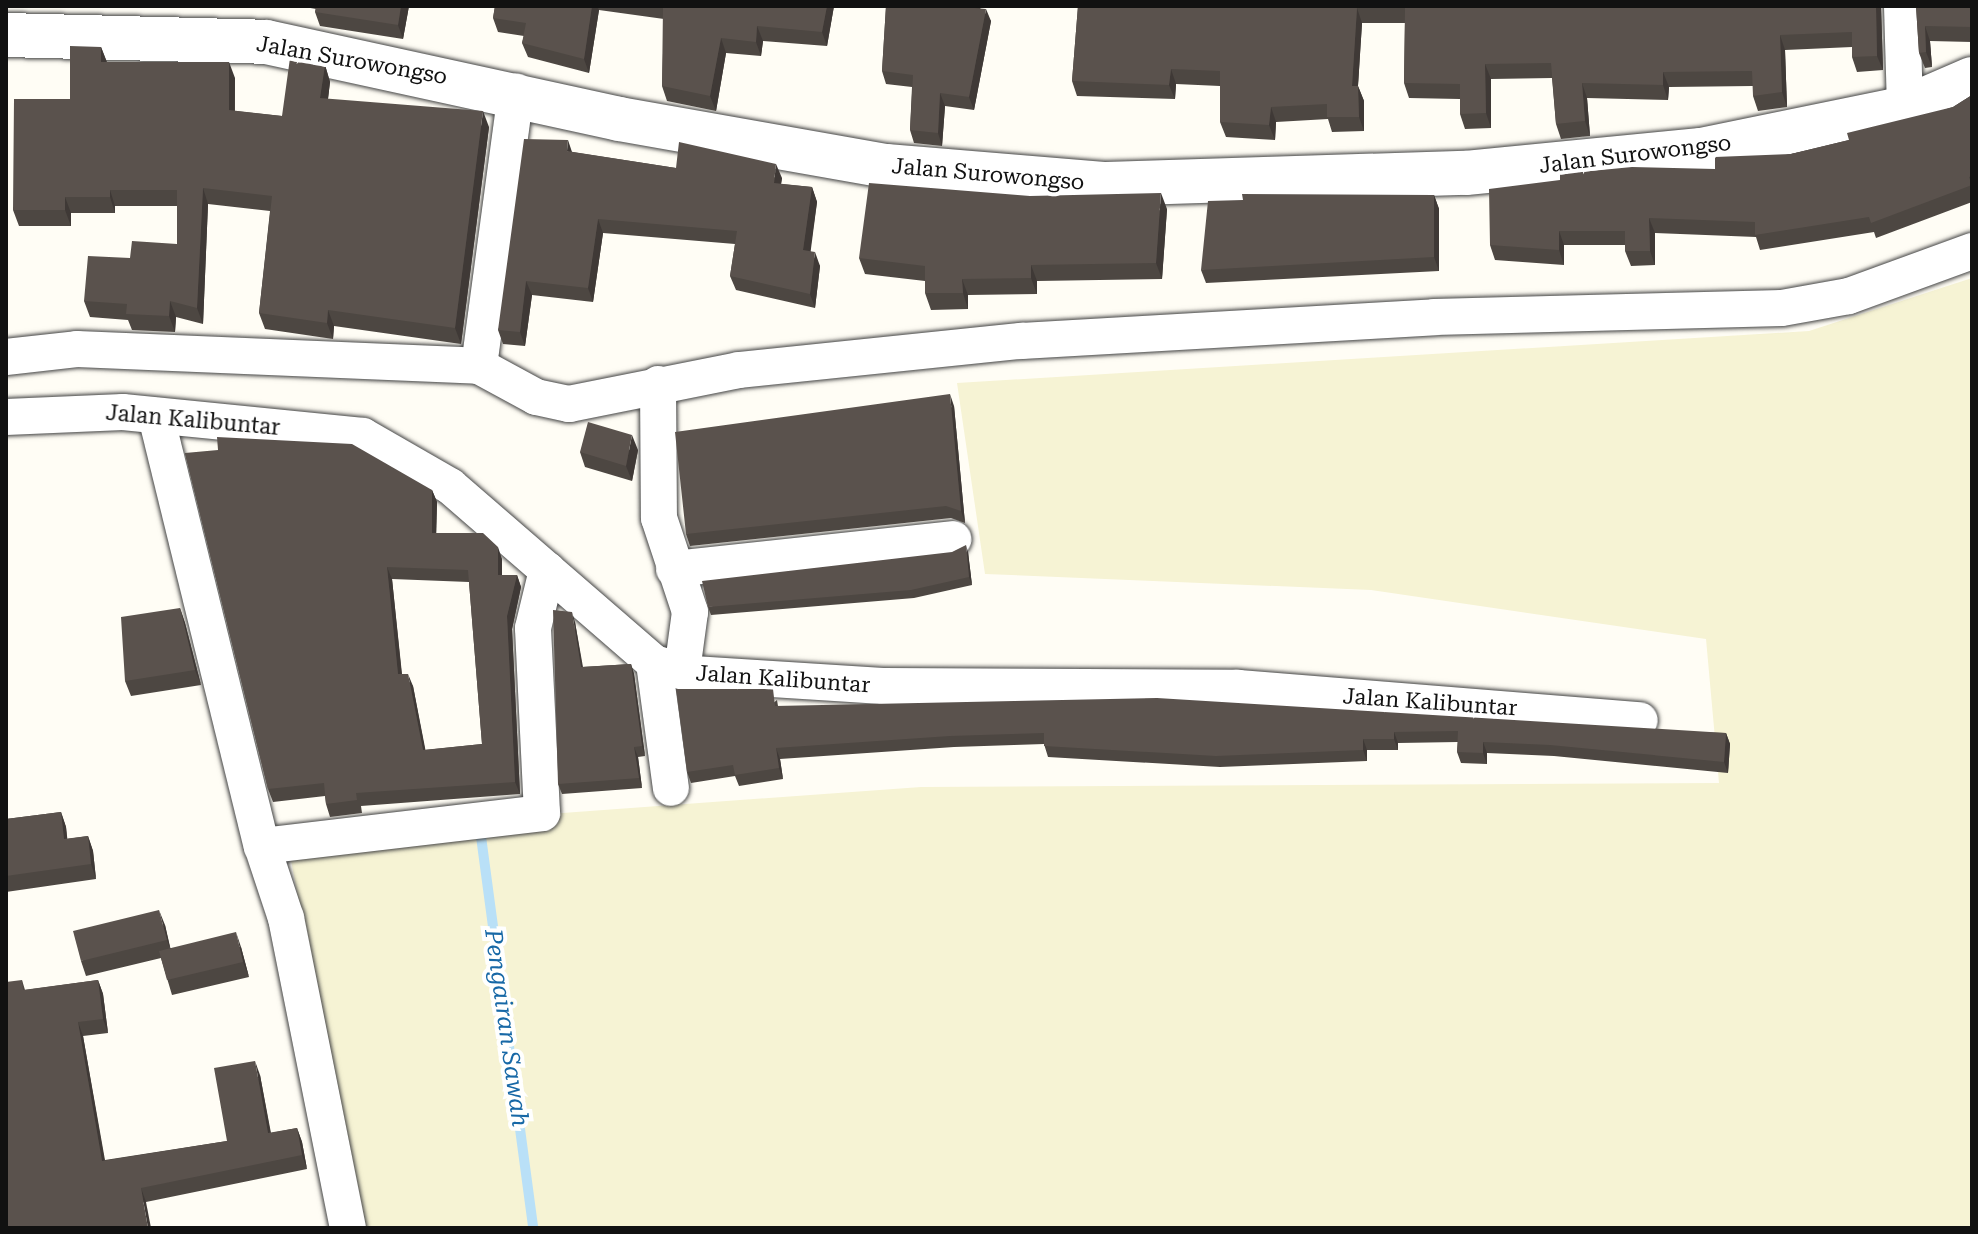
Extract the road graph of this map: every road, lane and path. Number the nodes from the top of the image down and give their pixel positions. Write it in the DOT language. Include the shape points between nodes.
graph roads {
  1 [pos="1902,6"];
  2 [pos="6,35"];
  3 [pos="1972,79"];
  4 [pos="516,91"];
  5 [pos="1905,108"];
  6 [pos="1972,251"];
  7 [pos="6,357"];
  8 [pos="479,366"];
  9 [pos="660,399"];
  10 [pos="156,416"];
  11 [pos="6,417"];
  12 [pos="953,539"];
  13 [pos="674,569"];
  14 [pos="547,570"];
  15 [pos="675,661"];
  16 [pos="1640,720"];
  17 [pos="671,788"];
  18 [pos="262,846"];
  19 [pos="348,1228"];
  1 -- 5 [label="street"];
  2 -- 4 [label="street, Jalan Surowongso" via="266,42"];
  3 -- 5 [label="street, Jalan Surowongso"];
  4 -- 5 [label="street, Jalan Surowongso" via="619,119 886,166 1106,184 1466,173 1701,150"];
  4 -- 8 [label="street"];
  6 -- 9 [label="street" via="1906,278 1782,308 1434,317 1022,341"];
  7 -- 8 [label="street" via="77,349"];
  8 -- 9 [label="street" via="556,403"];
  9 -- 13 [label="street" via="656,490"];
  10 -- 11 [label="street, Jalan Kalibuntar"];
  10 -- 14 [label="street, Jalan Kalibuntar" via="363,436 450,486"];
  10 -- 18 [label="street"];
  12 -- 13 [label="street"];
  13 -- 15 [label="street" via="690,612"];
  14 -- 15 [label="street, Jalan Kalibuntar"];
  14 -- 18 [label="street" via="533,628 542,813"];
  15 -- 16 [label="street, Jalan Kalibuntar" via="883,686 1238,688"];
  15 -- 17 [label="street"];
  18 -- 19 [label="street" via="325,1082"];
}
